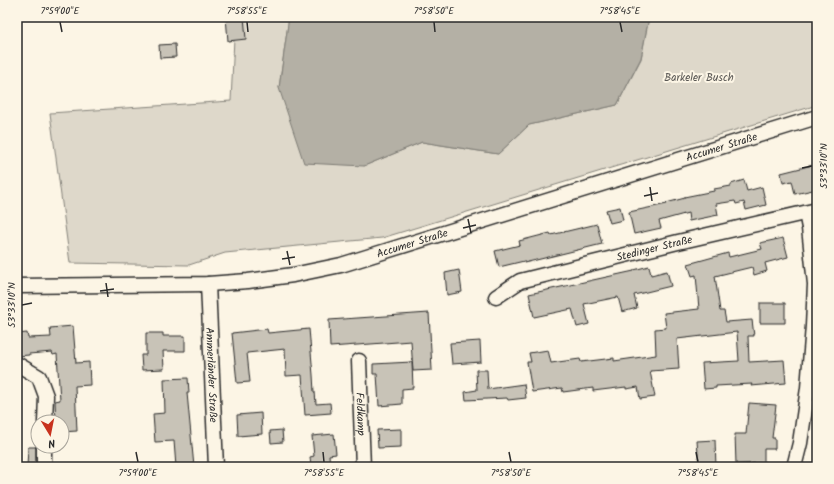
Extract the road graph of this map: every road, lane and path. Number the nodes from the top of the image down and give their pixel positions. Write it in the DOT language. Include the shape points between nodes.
graph roads {
  1 [pos="817,117"];
  2 [pos="811,211"];
  3 [pos="208,284"];
  4 [pos="17,286"];
  5 [pos="496,297"];
  6 [pos="359,361"];
  7 [pos="17,364"];
  8 [pos="45,414"];
  9 [pos="44,454"];
  10 [pos="44,467"];
  11 [pos="216,467"];
  12 [pos="364,467"];
  13 [pos="794,467"];
  1 -- 3 [label="street, Accumer Straße" via="341,266 293,275"];
  2 -- 5 [label="street, Stedinger Straße" via="520,281"];
  2 -- 13 [label="street" via="809,228 815,284 814,326 808,388"];
  3 -- 4 [label="street, Accumer Straße"];
  3 -- 11 [label="street, Ammerländer Straße"];
  6 -- 12 [label="street, Feldkamp"];
  7 -- 8 [label="street" via="39,377 46,396"];
  9 -- 10 [label="street"];
}
